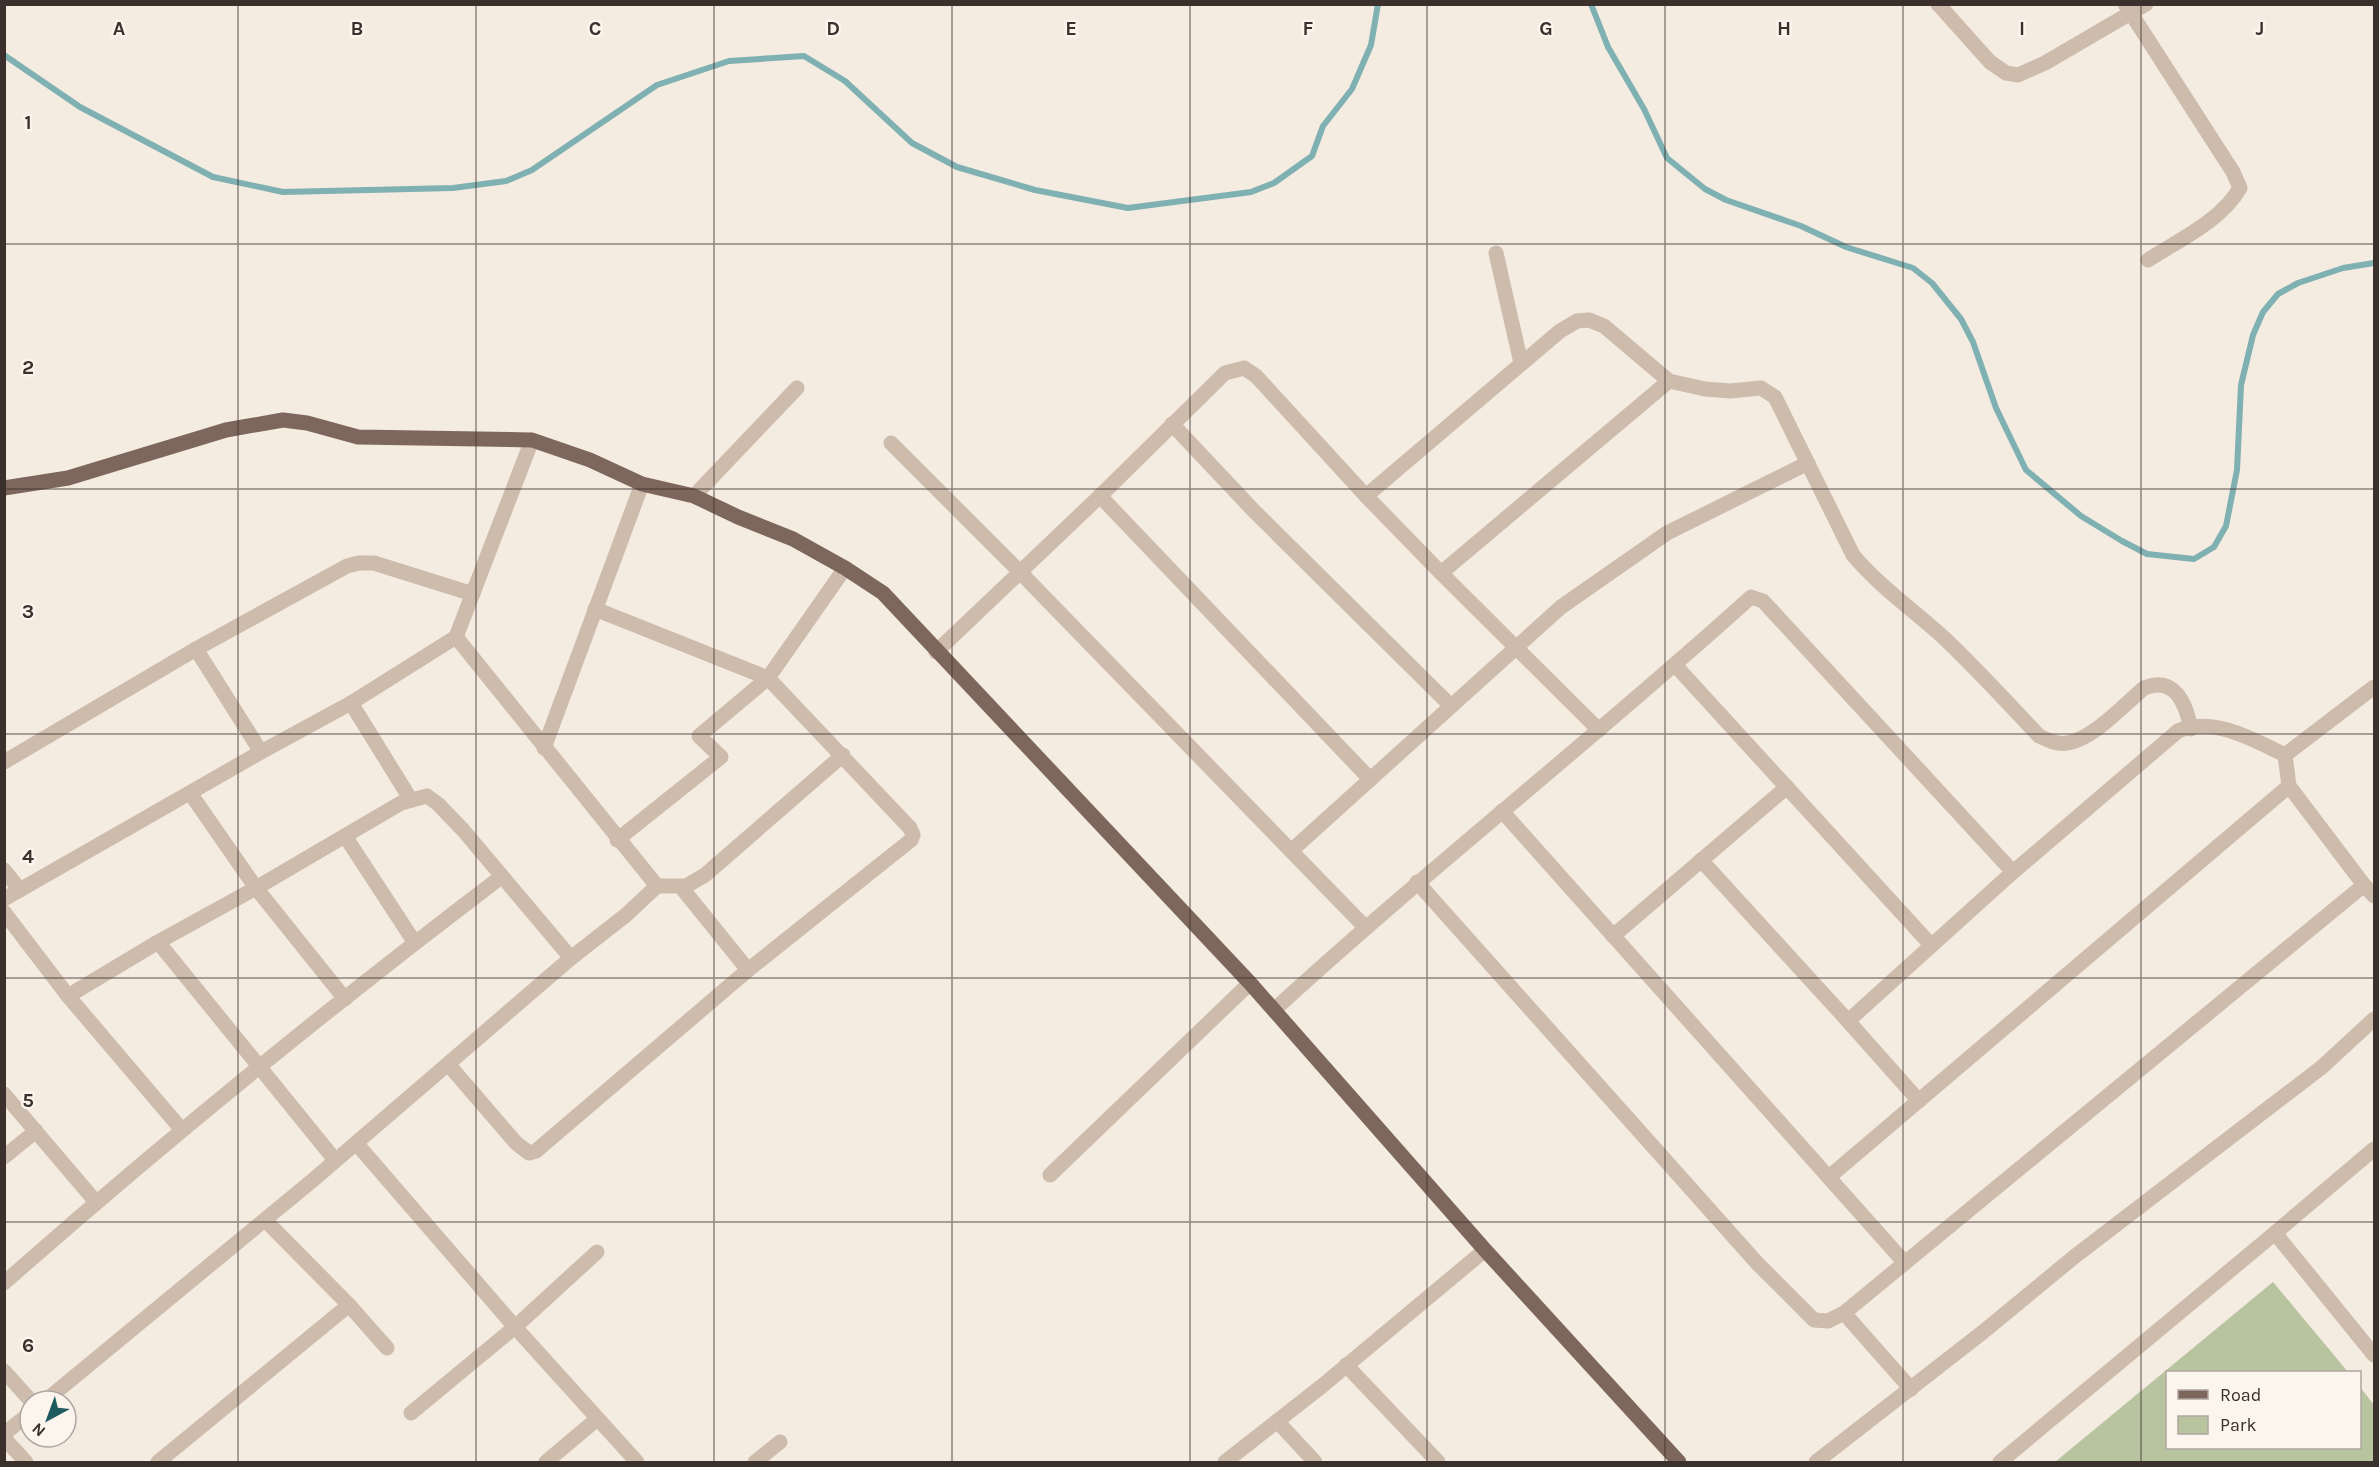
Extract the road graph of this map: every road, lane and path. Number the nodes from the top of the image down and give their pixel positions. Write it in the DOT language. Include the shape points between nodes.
graph roads {
  1 [pos="1938,4"];
  2 [pos="2146,4"];
  3 [pos="2128,9"];
  4 [pos="1496,253"];
  5 [pos="2148,260"];
  6 [pos="1521,363"];
  7 [pos="1669,381"];
  8 [pos="797,388"];
  9 [pos="1172,424"];
  10 [pos="532,440"];
  11 [pos="891,442"];
  12 [pos="1808,463"];
  13 [pos="642,484"];
  14 [pos="4,488"];
  15 [pos="694,496"];
  16 [pos="1100,496"];
  17 [pos="1366,496"];
  18 [pos="845,568"];
  19 [pos="1020,572"];
  20 [pos="1441,573"];
  21 [pos="473,594"];
  22 [pos="595,609"];
  23 [pos="456,637"];
  24 [pos="1516,648"];
  25 [pos="196,649"];
  26 [pos="936,652"];
  27 [pos="1675,665"];
  28 [pos="768,678"];
  29 [pos="2374,687"];
  30 [pos="351,704"];
  31 [pos="1450,705"];
  32 [pos="2191,729"];
  33 [pos="1599,730"];
  34 [pos="544,748"];
  35 [pos="261,752"];
  36 [pos="843,755"];
  37 [pos="2285,755"];
  38 [pos="4,762"];
  39 [pos="1370,779"];
  40 [pos="2289,786"];
  41 [pos="1787,787"];
  42 [pos="190,793"];
  43 [pos="411,800"];
  44 [pos="1502,812"];
  45 [pos="345,836"];
  46 [pos="617,840"];
  47 [pos="1291,851"];
  48 [pos="1701,860"];
  49 [pos="4,870"];
  50 [pos="2013,872"];
  51 [pos="501,878"];
  52 [pos="1418,882"];
  53 [pos="657,886"];
  54 [pos="681,887"];
  55 [pos="256,888"];
  56 [pos="20,890"];
  57 [pos="2369,890"];
  58 [pos="4,899"];
  59 [pos="4,912"];
  60 [pos="1365,927"];
  61 [pos="1614,936"];
  62 [pos="158,942"];
  63 [pos="415,943"];
  64 [pos="1931,945"];
  65 [pos="572,958"];
  66 [pos="748,970"];
  67 [pos="1250,983"];
  68 [pos="68,996"];
  69 [pos="345,999"];
  70 [pos="1274,1010"];
  71 [pos="2374,1019"];
  72 [pos="1848,1020"];
  73 [pos="448,1065"];
  74 [pos="259,1068"];
  75 [pos="4,1094"];
  76 [pos="1919,1101"];
  77 [pos="182,1130"];
  78 [pos="36,1131"];
  79 [pos="356,1143"];
  80 [pos="2374,1149"];
  81 [pos="4,1157"];
  82 [pos="335,1160"];
  83 [pos="1050,1175"];
  84 [pos="1829,1177"];
  85 [pos="96,1202"];
  86 [pos="264,1220"];
  87 [pos="2275,1233"];
  88 [pos="1485,1250"];
  89 [pos="597,1252"];
  90 [pos="1905,1263"];
  91 [pos="4,1283"];
  92 [pos="349,1305"];
  93 [pos="1844,1313"];
  94 [pos="515,1327"];
  95 [pos="387,1348"];
  96 [pos="2374,1355"];
  97 [pos="1346,1365"];
  98 [pos="4,1371"];
  99 [pos="20,1389"];
  100 [pos="60,1389"];
  101 [pos="1911,1389"];
  102 [pos="411,1413"];
  103 [pos="597,1419"];
  104 [pos="1277,1421"];
  105 [pos="18,1424"];
  106 [pos="4,1436"];
  107 [pos="780,1442"];
  108 [pos="26,1462"];
  109 [pos="158,1462"];
  110 [pos="546,1462"];
  111 [pos="637,1462"];
  112 [pos="755,1462"];
  113 [pos="1225,1462"];
  114 [pos="1315,1462"];
  115 [pos="1438,1462"];
  116 [pos="1679,1462"];
  117 [pos="1816,1462"];
  118 [pos="2000,1462"];
  1 -- 3 [label="street" via="1990,62 2006,73 2018,75 2045,63"];
  2 -- 3 [label="street"];
  3 -- 5 [label="street" via="2240,188 2221,212"];
  4 -- 6 [label="street"];
  6 -- 7 [label="street" via="1560,331 1576,321 1589,320 1604,326"];
  6 -- 17 [label="street"];
  7 -- 12 [label="street" via="1704,389 1761,388 1769,392 1780,405"];
  7 -- 20 [label="street"];
  8 -- 15 [label="street"];
  9 -- 16 [label="street"];
  9 -- 17 [label="street" via="1225,373 1244,368 1256,376"];
  9 -- 31 [label="street"];
  10 -- 13 [label="main road"];
  10 -- 14 [label="main road" via="358,437 283,420 226,429 68,478"];
  10 -- 21 [label="street"];
  11 -- 19 [label="street"];
  12 -- 24 [label="street" via="1667,533 1561,608"];
  12 -- 32 [label="street" via="1838,528 1868,573 1940,634 2039,736 2066,744 2079,740 2152,684 2166,685 2178,695 2187,707"];
  13 -- 15 [label="main road"];
  13 -- 22 [label="street"];
  15 -- 18 [label="main road" via="793,539"];
  16 -- 19 [label="street"];
  16 -- 39 [label="street"];
  17 -- 20 [label="street"];
  18 -- 26 [label="main road" via="883,594"];
  18 -- 28 [label="street"];
  19 -- 26 [label="street"];
  19 -- 47 [label="street"];
  20 -- 24 [label="street"];
  21 -- 23 [label="street"];
  21 -- 25 [label="street" via="374,563 358,563"];
  22 -- 28 [label="street"];
  22 -- 34 [label="street"];
  23 -- 30 [label="street"];
  23 -- 34 [label="street"];
  24 -- 31 [label="street"];
  24 -- 33 [label="street"];
  25 -- 35 [label="street"];
  25 -- 38 [label="street"];
  26 -- 67 [label="main road"];
  27 -- 33 [label="street"];
  27 -- 41 [label="street"];
  27 -- 50 [label="street" via="1751,597 1761,599"];
  28 -- 36 [label="street"];
  28 -- 46 [label="street" via="699,736 721,757"];
  29 -- 37 [label="street"];
  30 -- 35 [label="street"];
  30 -- 43 [label="street"];
  31 -- 39 [label="street"];
  32 -- 37 [label="street" via="2215,727 2245,735"];
  32 -- 50 [label="street" via="2178,731"];
  33 -- 44 [label="street"];
  34 -- 46 [label="street"];
  35 -- 42 [label="street"];
  36 -- 54 [label="street" via="705,875"];
  36 -- 66 [label="street" via="910,828 911,840"];
  37 -- 40 [label="street"];
  39 -- 47 [label="street"];
  40 -- 57 [label="street"];
  40 -- 76 [label="street"];
  41 -- 48 [label="street"];
  41 -- 64 [label="street"];
  42 -- 55 [label="street"];
  42 -- 56 [label="street"];
  43 -- 45 [label="street"];
  43 -- 51 [label="street" via="427,796 438,804"];
  44 -- 52 [label="street"];
  44 -- 61 [label="street"];
  45 -- 55 [label="street"];
  45 -- 63 [label="street"];
  46 -- 53 [label="street"];
  47 -- 60 [label="street"];
  48 -- 61 [label="street"];
  48 -- 72 [label="street"];
  49 -- 56 [label="street"];
  50 -- 64 [label="street"];
  51 -- 63 [label="street"];
  51 -- 65 [label="street"];
  52 -- 60 [label="street"];
  52 -- 93 [label="street" via="1757,1263 1814,1320 1828,1321"];
  53 -- 54 [label="street"];
  53 -- 65 [label="street"];
  54 -- 66 [label="street"];
  55 -- 62 [label="street"];
  55 -- 69 [label="street"];
  56 -- 58 [label="street"];
  57 -- 90 [label="street"];
  59 -- 68 [label="street"];
  60 -- 70 [label="street"];
  61 -- 84 [label="street"];
  62 -- 68 [label="street"];
  62 -- 74 [label="street"];
  63 -- 69 [label="street"];
  64 -- 72 [label="street"];
  65 -- 73 [label="street"];
  66 -- 73 [label="street" via="529,1154"];
  67 -- 70 [label="main road"];
  67 -- 83 [label="street"];
  68 -- 77 [label="street"];
  69 -- 74 [label="street"];
  70 -- 88 [label="main road"];
  71 -- 101 [label="street" via="2322,1067 2074,1257"];
  72 -- 76 [label="street"];
  73 -- 79 [label="street"];
  74 -- 77 [label="street"];
  74 -- 82 [label="street"];
  75 -- 78 [label="street"];
  76 -- 84 [label="street"];
  77 -- 85 [label="street"];
  78 -- 81 [label="street"];
  78 -- 85 [label="street"];
  79 -- 82 [label="street"];
  79 -- 94 [label="street"];
  80 -- 87 [label="street"];
  82 -- 86 [label="street"];
  84 -- 90 [label="street"];
  85 -- 91 [label="street"];
  86 -- 92 [label="street"];
  86 -- 100 [label="street"];
  87 -- 96 [label="street"];
  87 -- 118 [label="street"];
  88 -- 97 [label="street"];
  88 -- 116 [label="main road"];
  89 -- 94 [label="street"];
  90 -- 93 [label="street"];
  92 -- 95 [label="street"];
  92 -- 109 [label="street"];
  93 -- 101 [label="street"];
  94 -- 102 [label="street"];
  94 -- 103 [label="street"];
  97 -- 104 [label="street"];
  97 -- 115 [label="street"];
  98 -- 99 [label="street"];
  101 -- 117 [label="street"];
  103 -- 110 [label="street"];
  103 -- 111 [label="street"];
  104 -- 113 [label="street"];
  104 -- 114 [label="street"];
  105 -- 106 [label="street"];
  106 -- 108 [label="street"];
  107 -- 112 [label="street"];
}
